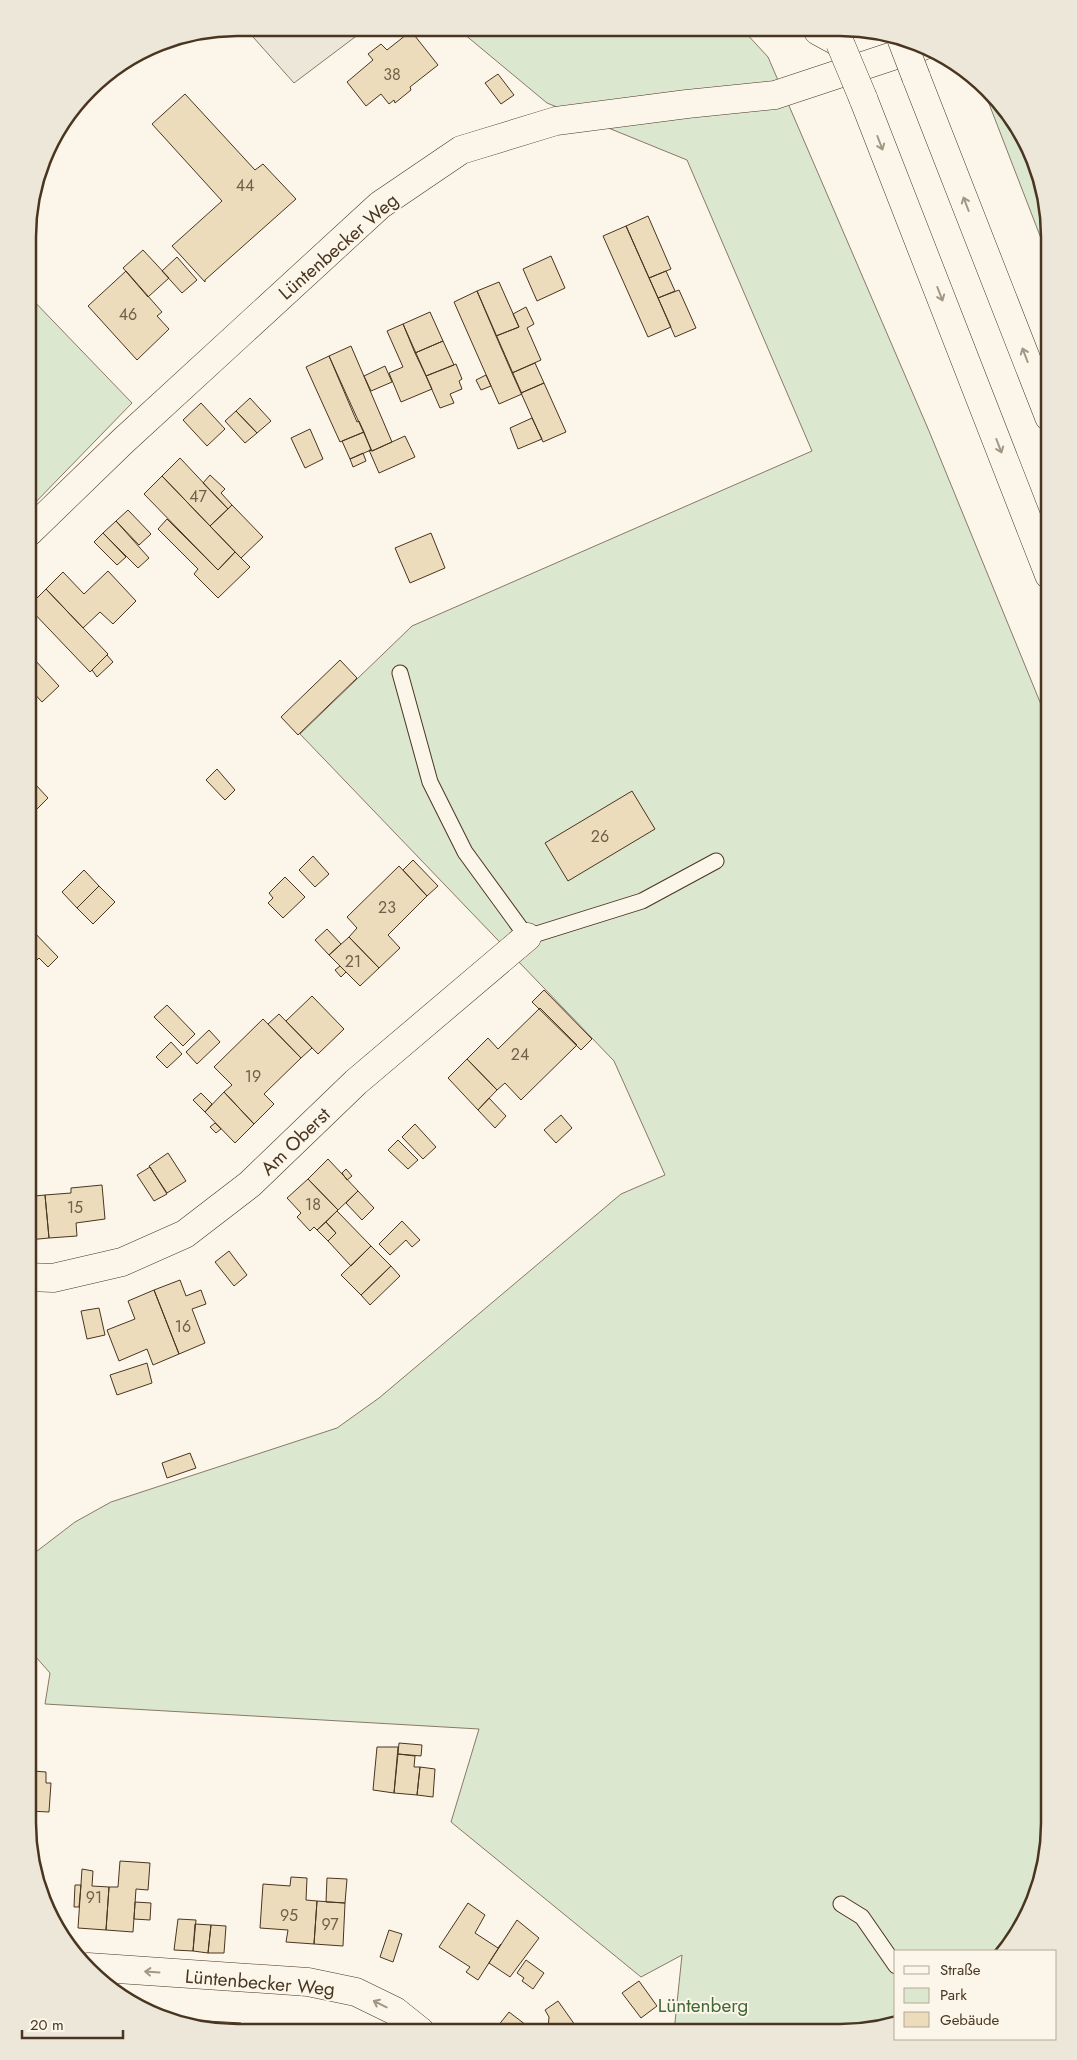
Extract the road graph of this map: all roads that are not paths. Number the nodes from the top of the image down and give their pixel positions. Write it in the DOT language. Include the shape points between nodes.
graph roads {
  1 [pos="832,36"];
  2 [pos="905,47"];
  3 [pos="911,50"];
  4 [pos="1041,394"];
  5 [pos="36,525"];
  6 [pos="1041,554"];
  7 [pos="400,672"];
  8 [pos="716,861"];
  9 [pos="527,937"];
  10 [pos="36,1277"];
  11 [pos="841,1904"];
  12 [pos="894,1963"];
  13 [pos="99,1969"];
  14 [pos="411,2024"];
  1 -- 6 [label="main road, one-way, bridge" via="863,98"];
  4 -- 2 [label="main road, one-way, bridge"];
  3 -- 5 [label="main road, Lüntenbecker Weg" via="775,95 556,121 461,150 380,205"];
  7 -- 9 [label="lane" via="430,782 465,852"];
  8 -- 9 [label="lane" via="642,902"];
  9 -- 10 [label="main road, Am Oberst" via="356,1082 250,1184 185,1234 122,1262 53,1278"];
  11 -- 12 [label="lane" via="862,1917"];
  14 -- 13 [label="main road, Lüntenbecker Weg, one-way" via="395,2011 356,1992 308,1982"];
}
